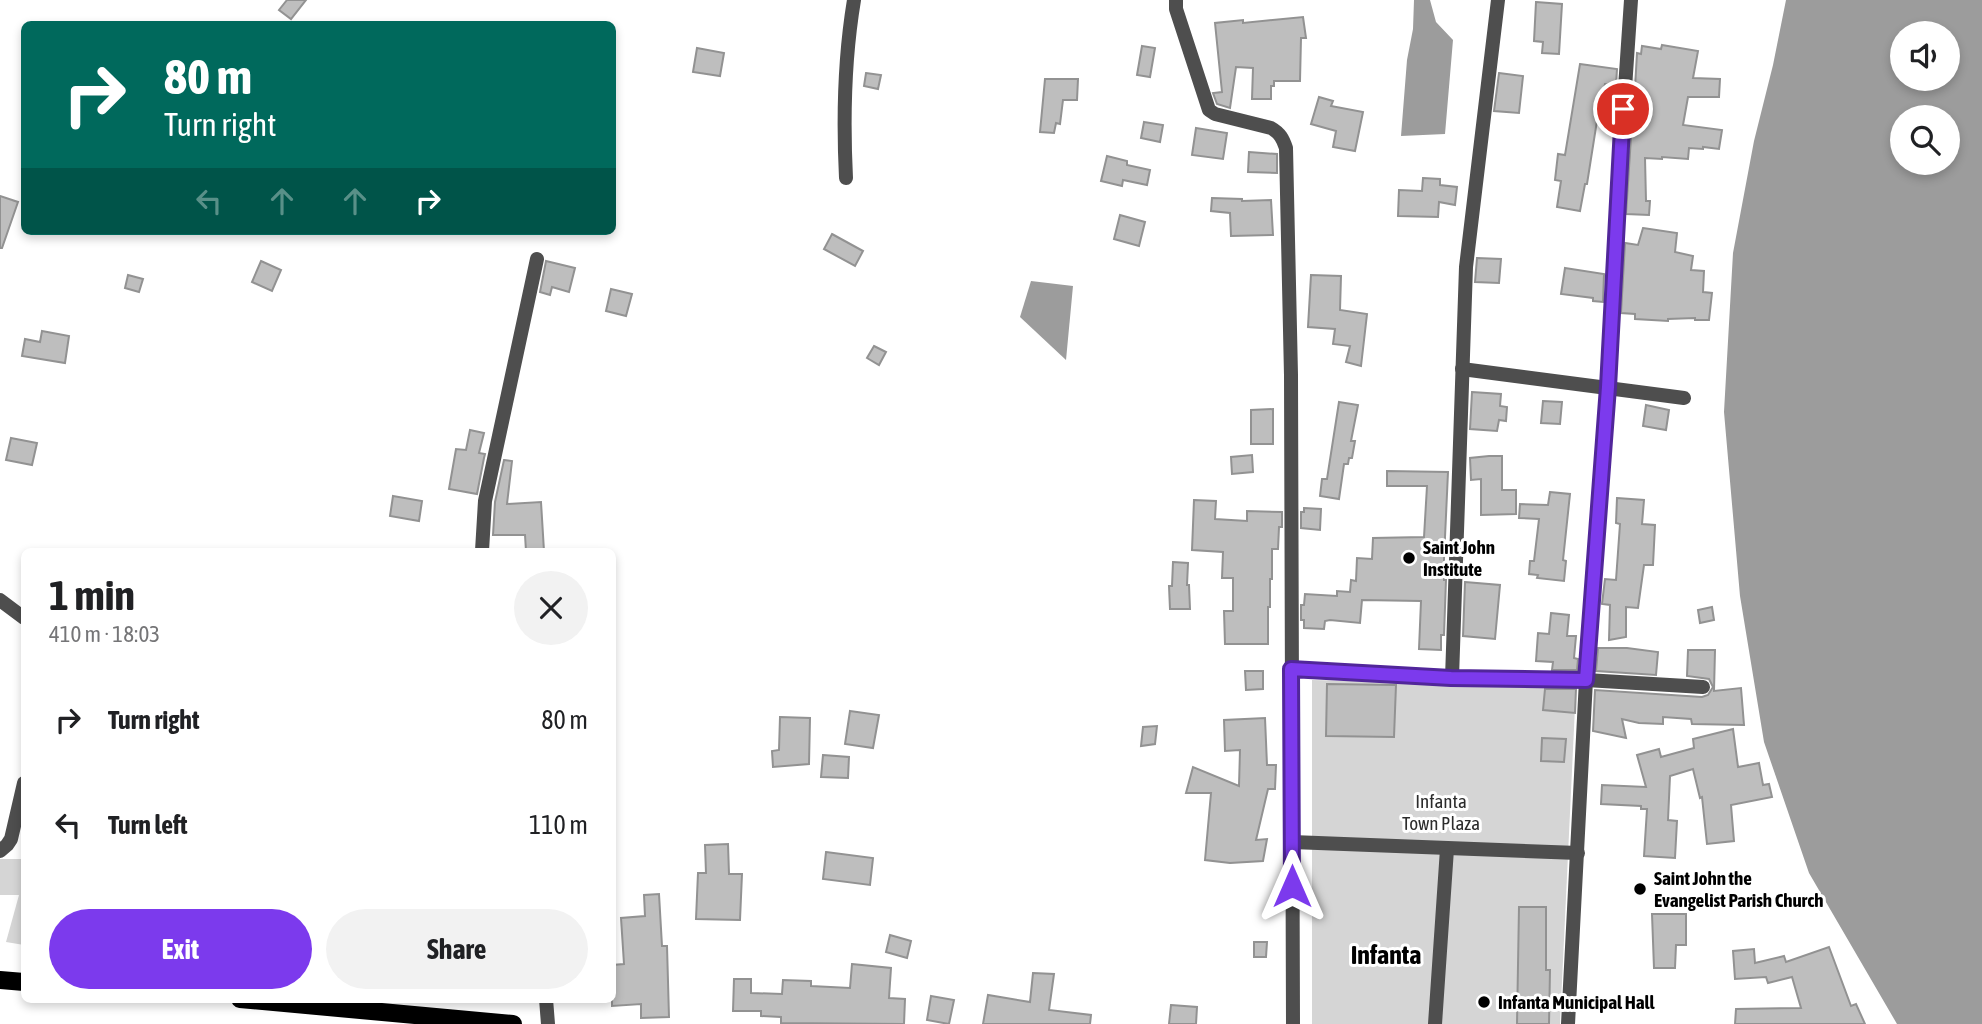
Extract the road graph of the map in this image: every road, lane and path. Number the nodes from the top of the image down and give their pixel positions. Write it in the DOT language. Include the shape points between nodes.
graph roads {
  1 [pos="854,0"];
  2 [pos="1176,0"];
  3 [pos="1498,0"];
  4 [pos="1631,0"];
  5 [pos="846,178"];
  6 [pos="537,259"];
  7 [pos="1462,369"];
  8 [pos="1608,387"];
  9 [pos="1684,398"];
  10 [pos="482,548"];
  11 [pos="0,600"];
  12 [pos="21,616"];
  13 [pos="1291,669"];
  14 [pos="1451,678"];
  15 [pos="1586,680"];
  16 [pos="1703,687"];
  17 [pos="21,796"];
  18 [pos="1292,842"];
  19 [pos="1447,849"];
  20 [pos="0,851"];
  21 [pos="1578,853"];
  22 [pos="0,980"];
  23 [pos="21,982"];
  24 [pos="284,1003"];
  25 [pos="546,1003"];
  26 [pos="513,1024"];
  27 [pos="548,1024"];
  28 [pos="1293,1024"];
  29 [pos="1435,1024"];
  30 [pos="1568,1024"];
  1 -- 5 [label="street" via="844,79"];
  2 -- 13 [label="street" via="1209,110 1272,128 1286,148"];
  3 -- 7 [label="street" via="1468,238"];
  4 -- 8 [label="street"];
  6 -- 10 [label="street" via="485,501"];
  7 -- 8 [label="street"];
  7 -- 14 [label="street"];
  8 -- 9 [label="street"];
  8 -- 15 [label="street"];
  11 -- 12 [label="street"];
  13 -- 14 [label="street"];
  13 -- 18 [label="street"];
  14 -- 15 [label="street"];
  15 -- 16 [label="street"];
  15 -- 21 [label="street"];
  17 -- 20 [label="street" via="11,839"];
  18 -- 19 [label="street"];
  18 -- 28 [label="street"];
  19 -- 21 [label="street"];
  19 -- 29 [label="street"];
  21 -- 30 [label="street"];
  22 -- 23 [label="main road"];
  24 -- 26 [label="main road"];
  25 -- 27 [label="street"];
}
